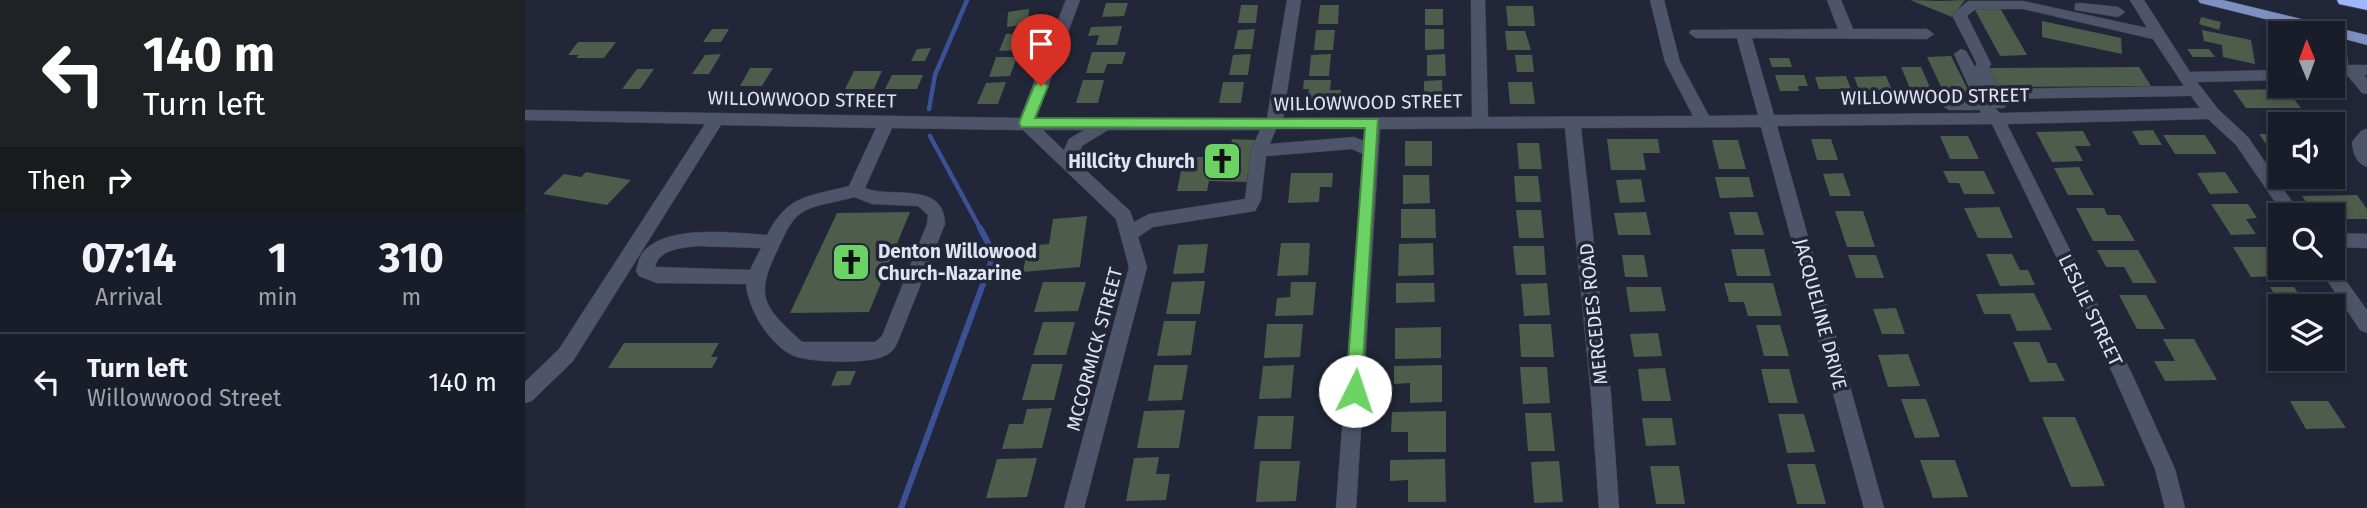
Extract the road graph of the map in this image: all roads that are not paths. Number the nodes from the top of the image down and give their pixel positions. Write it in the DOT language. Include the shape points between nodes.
graph roads {
  1 [pos="1073,0"];
  2 [pos="1294,0"];
  3 [pos="1478,0"];
  4 [pos="1657,0"];
  5 [pos="1835,0"];
  6 [pos="2050,0"];
  7 [pos="2107,0"];
  8 [pos="2205,0"];
  9 [pos="2345,0"];
  10 [pos="2367,5"];
  11 [pos="2141,7"];
  12 [pos="2118,12"];
  13 [pos="2287,21"];
  14 [pos="1696,33"];
  15 [pos="1743,33"];
  16 [pos="1847,33"];
  17 [pos="1927,34"];
  18 [pos="2157,35"];
  19 [pos="2345,35"];
  20 [pos="2367,40"];
  21 [pos="1962,54"];
  22 [pos="2348,70"];
  23 [pos="2268,75"];
  24 [pos="2186,77"];
  25 [pos="2367,89"];
  26 [pos="2196,91"];
  27 [pos="1949,105"];
  28 [pos="1994,110"];
  29 [pos="2212,113"];
  30 [pos="525,115"];
  31 [pos="716,118"];
  32 [pos="1703,119"];
  33 [pos="1769,119"];
  34 [pos="1572,120"];
  35 [pos="887,122"];
  36 [pos="1480,122"];
  37 [pos="1026,123"];
  38 [pos="1373,123"];
  39 [pos="1107,124"];
  40 [pos="1268,124"];
  41 [pos="2367,135"];
  42 [pos="1259,151"];
  43 [pos="1371,151"];
  44 [pos="2367,161"];
  45 [pos="1068,162"];
  46 [pos="855,191"];
  47 [pos="2285,203"];
  48 [pos="1131,233"];
  49 [pos="2345,240"];
  50 [pos="2367,240"];
  51 [pos="772,242"];
  52 [pos="755,277"];
  53 [pos="2336,280"];
  54 [pos="2367,325"];
  55 [pos="525,395"];
  56 [pos="1075,508"];
  57 [pos="1346,508"];
  58 [pos="1609,508"];
  59 [pos="1874,508"];
  60 [pos="2175,508"];
  1 -- 37 [label="street"];
  2 -- 40 [label="street"];
  3 -- 36 [label="street"];
  4 -- 32 [label="street" via="1666,50"];
  5 -- 16 [label="street"];
  6 -- 12 [label="street"];
  7 -- 12 [label="street"];
  8 -- 13 [label="main road"];
  9 -- 10 [label="highway"];
  11 -- 12 [label="street"];
  11 -- 18 [label="street"];
  14 -- 15 [label="street"];
  15 -- 16 [label="street"];
  15 -- 33 [label="street, JACQUELINE DRIVE"];
  16 -- 17 [label="street"];
  18 -- 24 [label="street"];
  18 -- 28 [label="street" via="2023,5 1973,4 1959,15 1984,64"];
  19 -- 20 [label="main road"];
  21 -- 28 [label="street"];
  22 -- 25 [label="street"];
  23 -- 24 [label="street"];
  24 -- 26 [label="street"];
  26 -- 28 [label="street"];
  26 -- 29 [label="street"];
  27 -- 28 [label="street"];
  28 -- 29 [label="street, WILLOWWOOD STREET"];
  28 -- 33 [label="street, WILLOWWOOD STREET"];
  28 -- 60 [label="street, LESLIE STREET" via="2122,374 2165,469"];
  29 -- 47 [label="street" via="2242,141"];
  30 -- 31 [label="street, WILLOWWOOD STREET"];
  31 -- 35 [label="street, WILLOWWOOD STREET"];
  31 -- 55 [label="street" via="566,355"];
  32 -- 33 [label="street, WILLOWWOOD STREET"];
  32 -- 34 [label="street, WILLOWWOOD STREET"];
  33 -- 59 [label="street, JACQUELINE DRIVE"];
  34 -- 36 [label="street, WILLOWWOOD STREET"];
  34 -- 58 [label="street, MERCEDES ROAD"];
  35 -- 37 [label="street, WILLOWWOOD STREET"];
  35 -- 46 [label="street"];
  36 -- 38 [label="street, WILLOWWOOD STREET"];
  37 -- 39 [label="street, WILLOWWOOD STREET"];
  37 -- 45 [label="street, MCCORMICK STREET"];
  38 -- 40 [label="street, WILLOWWOOD STREET"];
  38 -- 43 [label="street"];
  39 -- 40 [label="street, WILLOWWOOD STREET"];
  39 -- 45 [label="street" via="1081,138"];
  40 -- 42 [label="street"];
  41 -- 44 [label="street" via="2360,142"];
  42 -- 43 [label="street" via="1354,143"];
  42 -- 48 [label="street" via="1249,206 1149,222"];
  43 -- 57 [label="street"];
  45 -- 48 [label="street, MCCORMICK STREET" via="1118,209"];
  46 -- 51 [label="street" via="797,206"];
  46 -- 52 [label="street" via="872,198 914,198 930,204 936,213 889,341 881,349 808,352 796,348 766,319 756,295"];
  48 -- 56 [label="street, MCCORMICK STREET" via="1138,267"];
  49 -- 50 [label="street"];
  51 -- 52 [label="street"];
  51 -- 52 [label="street" via="672,241 651,254 645,266 645,271 657,276"];
  53 -- 54 [label="street"];
}
